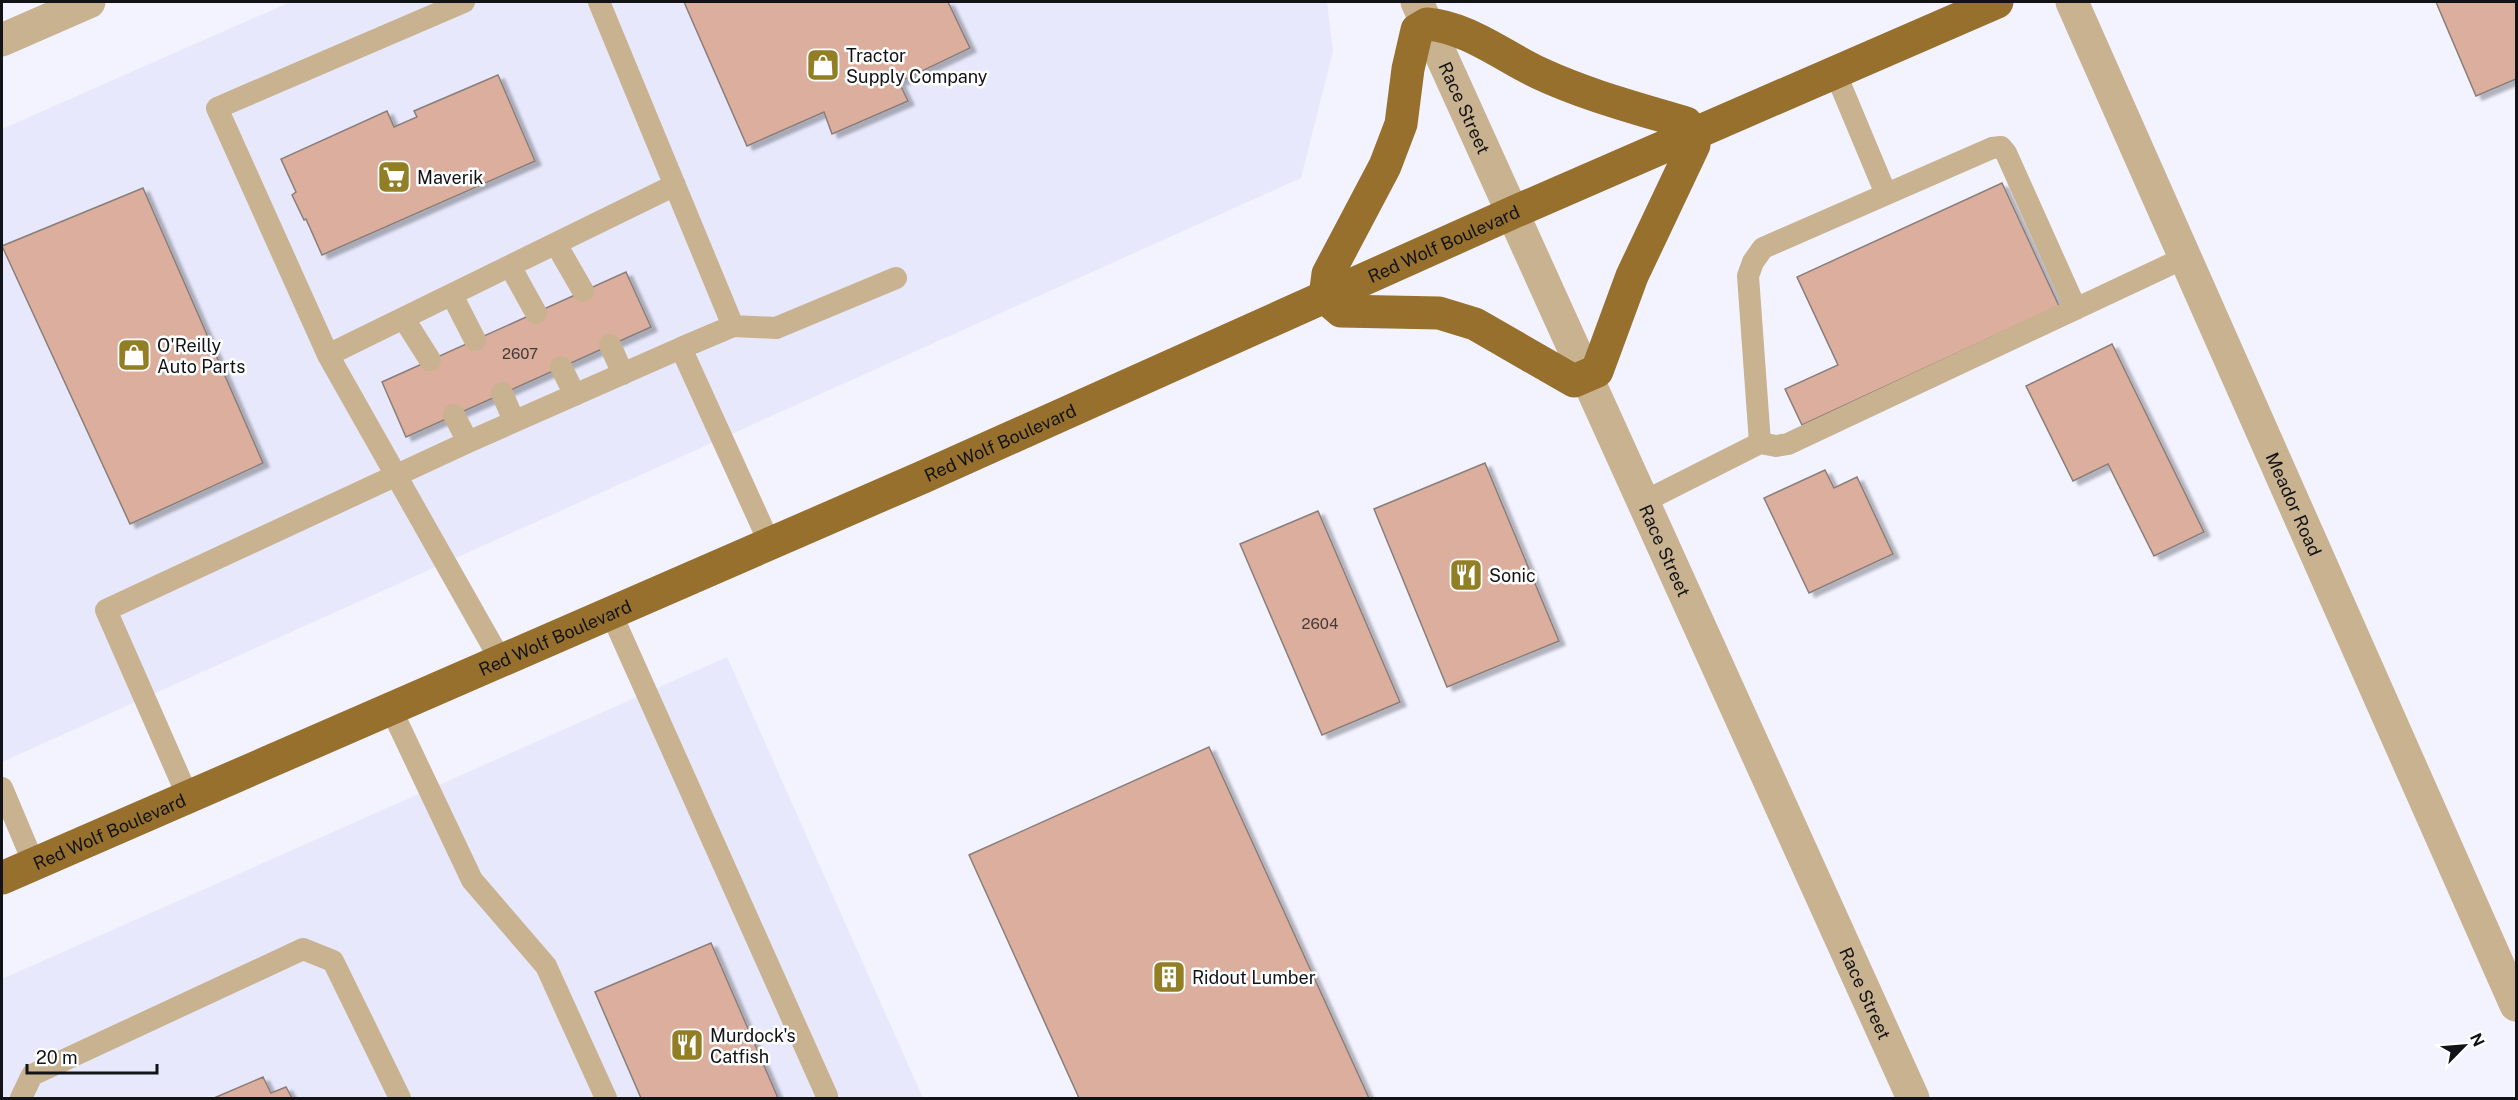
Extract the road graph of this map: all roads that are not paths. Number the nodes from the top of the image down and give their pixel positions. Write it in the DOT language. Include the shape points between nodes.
graph roads {
  1 [pos="89,2"];
  2 [pos="464,2"];
  3 [pos="599,2"];
  4 [pos="1997,2"];
  5 [pos="2072,2"];
  6 [pos="1422,13"];
  7 [pos="2,40"];
  8 [pos="1836,72"];
  9 [pos="1694,134"];
  10 [pos="675,185"];
  11 [pos="1886,194"];
  12 [pos="1514,212"];
  13 [pos="556,244"];
  14 [pos="2186,257"];
  15 [pos="510,266"];
  16 [pos="896,278"];
  17 [pos="584,291"];
  18 [pos="452,295"];
  19 [pos="1325,297"];
  20 [pos="2076,309"];
  21 [pos="536,313"];
  22 [pos="404,319"];
  23 [pos="733,326"];
  24 [pos="475,340"];
  25 [pos="610,345"];
  26 [pos="681,348"];
  27 [pos="328,355"];
  28 [pos="430,360"];
  29 [pos="561,367"];
  30 [pos="623,374"];
  31 [pos="1587,377"];
  32 [pos="502,393"];
  33 [pos="575,395"];
  34 [pos="454,415"];
  35 [pos="514,421"];
  36 [pos="468,442"];
  37 [pos="1760,443"];
  38 [pos="395,476"];
  39 [pos="1643,502"];
  40 [pos="770,544"];
  41 [pos="611,613"];
  42 [pos="501,661"];
  43 [pos="391,709"];
  44 [pos="2,788"];
  45 [pos="188,797"];
  46 [pos="34,864"];
  47 [pos="2,878"];
  48 [pos="2517,1005"];
  49 [pos="21,1098"];
  50 [pos="400,1098"];
  51 [pos="606,1098"];
  52 [pos="826,1098"];
  53 [pos="1913,1098"];
  1 -- 7 [label="street"];
  2 -- 27 [label="lane" via="217,108"];
  3 -- 10 [label="lane"];
  4 -- 8 [label="highway, Red Wolf Boulevard"];
  5 -- 14 [label="street, Meador Road"];
  6 -- 9 [label="highway" via="1539,73 1595,96 1686,123"];
  6 -- 12 [label="street, Race Street"];
  6 -- 19 [label="highway" via="1408,69 1401,124 1385,166 1328,274"];
  8 -- 9 [label="highway, Red Wolf Boulevard"];
  8 -- 11 [label="lane"];
  9 -- 12 [label="highway, Red Wolf Boulevard"];
  9 -- 31 [label="highway" via="1694,146 1632,276 1597,371"];
  10 -- 13 [label="lane"];
  10 -- 23 [label="lane"];
  11 -- 20 [label="lane" via="1992,147 2001,147"];
  11 -- 37 [label="lane" via="1763,248 1753,262 1748,276"];
  12 -- 19 [label="highway, Red Wolf Boulevard"];
  12 -- 31 [label="street, Race Street"];
  13 -- 15 [label="lane"];
  13 -- 17 [label="lane"];
  14 -- 20 [label="lane"];
  14 -- 48 [label="street, Meador Road"];
  15 -- 18 [label="lane"];
  15 -- 21 [label="lane"];
  16 -- 23 [label="lane" via="776,328"];
  18 -- 22 [label="lane"];
  18 -- 24 [label="lane"];
  19 -- 31 [label="highway" via="1341,311 1440,313 1475,324 1574,381"];
  19 -- 40 [label="highway, Red Wolf Boulevard"];
  20 -- 37 [label="lane" via="1788,444"];
  22 -- 27 [label="lane"];
  22 -- 28 [label="lane"];
  23 -- 26 [label="lane"];
  25 -- 30 [label="lane"];
  26 -- 30 [label="lane"];
  26 -- 40 [label="lane"];
  27 -- 38 [label="lane"];
  29 -- 33 [label="lane"];
  30 -- 33 [label="lane"];
  31 -- 39 [label="street, Race Street"];
  32 -- 35 [label="lane"];
  33 -- 35 [label="lane"];
  34 -- 36 [label="lane"];
  35 -- 36 [label="lane"];
  36 -- 38 [label="lane"];
  37 -- 39 [label="lane"];
  38 -- 42 [label="lane"];
  38 -- 45 [label="lane" via="106,610"];
  39 -- 53 [label="street, Race Street"];
  40 -- 41 [label="highway, Red Wolf Boulevard"];
  41 -- 42 [label="highway, Red Wolf Boulevard"];
  41 -- 52 [label="lane"];
  42 -- 43 [label="highway, Red Wolf Boulevard"];
  43 -- 45 [label="highway, Red Wolf Boulevard"];
  43 -- 51 [label="lane" via="472,880 546,966"];
  44 -- 46 [label="lane"];
  45 -- 46 [label="highway, Red Wolf Boulevard"];
  46 -- 47 [label="highway, Red Wolf Boulevard"];
  49 -- 50 [label="lane" via="32,1075 303,949 333,961"];
}
